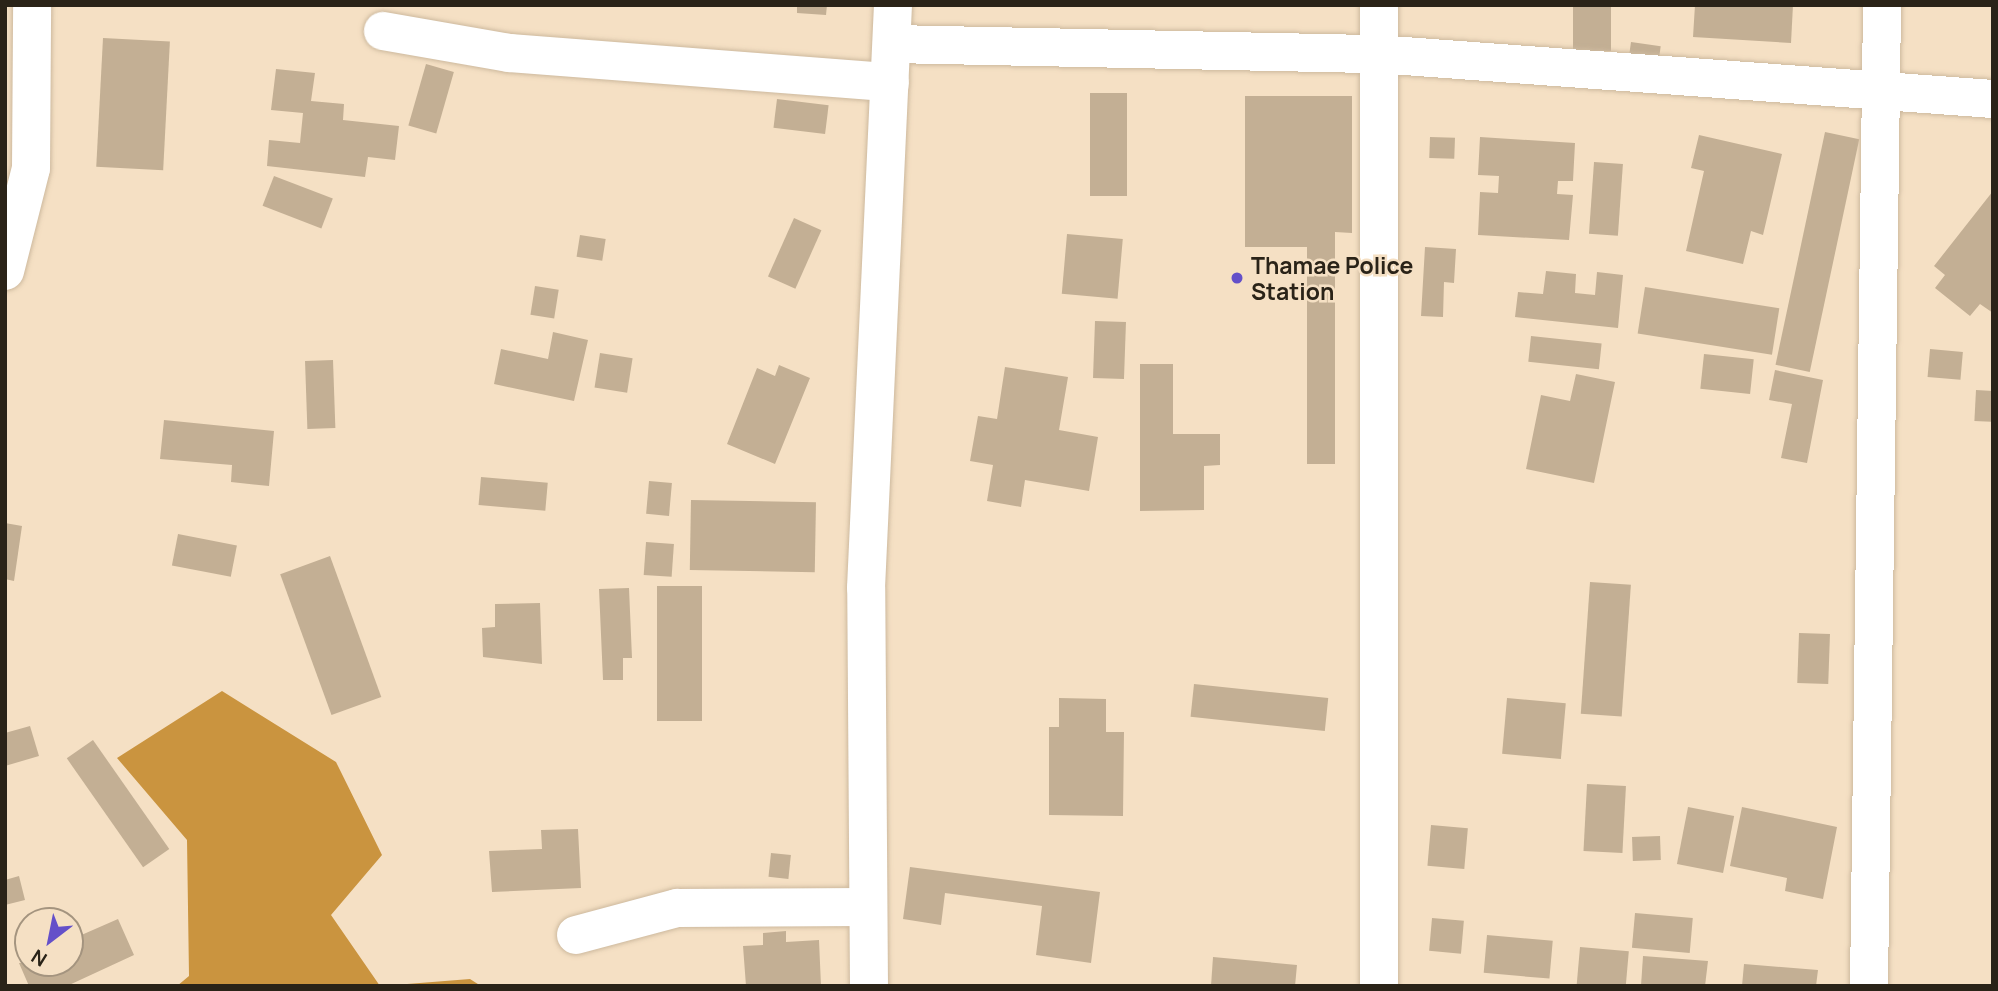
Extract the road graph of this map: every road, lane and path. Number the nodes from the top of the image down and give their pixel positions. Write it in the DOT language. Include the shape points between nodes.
graph roads {
  1 [pos="32,5"];
  2 [pos="893,5"];
  3 [pos="1379,5"];
  4 [pos="1882,5"];
  5 [pos="383,31"];
  6 [pos="892,44"];
  7 [pos="1377,54"];
  8 [pos="890,82"];
  9 [pos="1881,91"];
  10 [pos="1993,99"];
  11 [pos="5,271"];
  12 [pos="864,907"];
  13 [pos="576,935"];
  14 [pos="869,986"];
  15 [pos="1379,986"];
  16 [pos="1869,986"];
  1 -- 11 [label="street" via="31,167"];
  2 -- 6 [label="street"];
  3 -- 7 [label="street"];
  4 -- 9 [label="street"];
  5 -- 8 [label="street" via="509,53"];
  6 -- 7 [label="street"];
  6 -- 8 [label="street"];
  7 -- 9 [label="street"];
  7 -- 15 [label="street"];
  8 -- 12 [label="street" via="866,588"];
  9 -- 10 [label="street"];
  9 -- 16 [label="street"];
  12 -- 13 [label="street" via="677,908"];
  12 -- 14 [label="street"];
}
